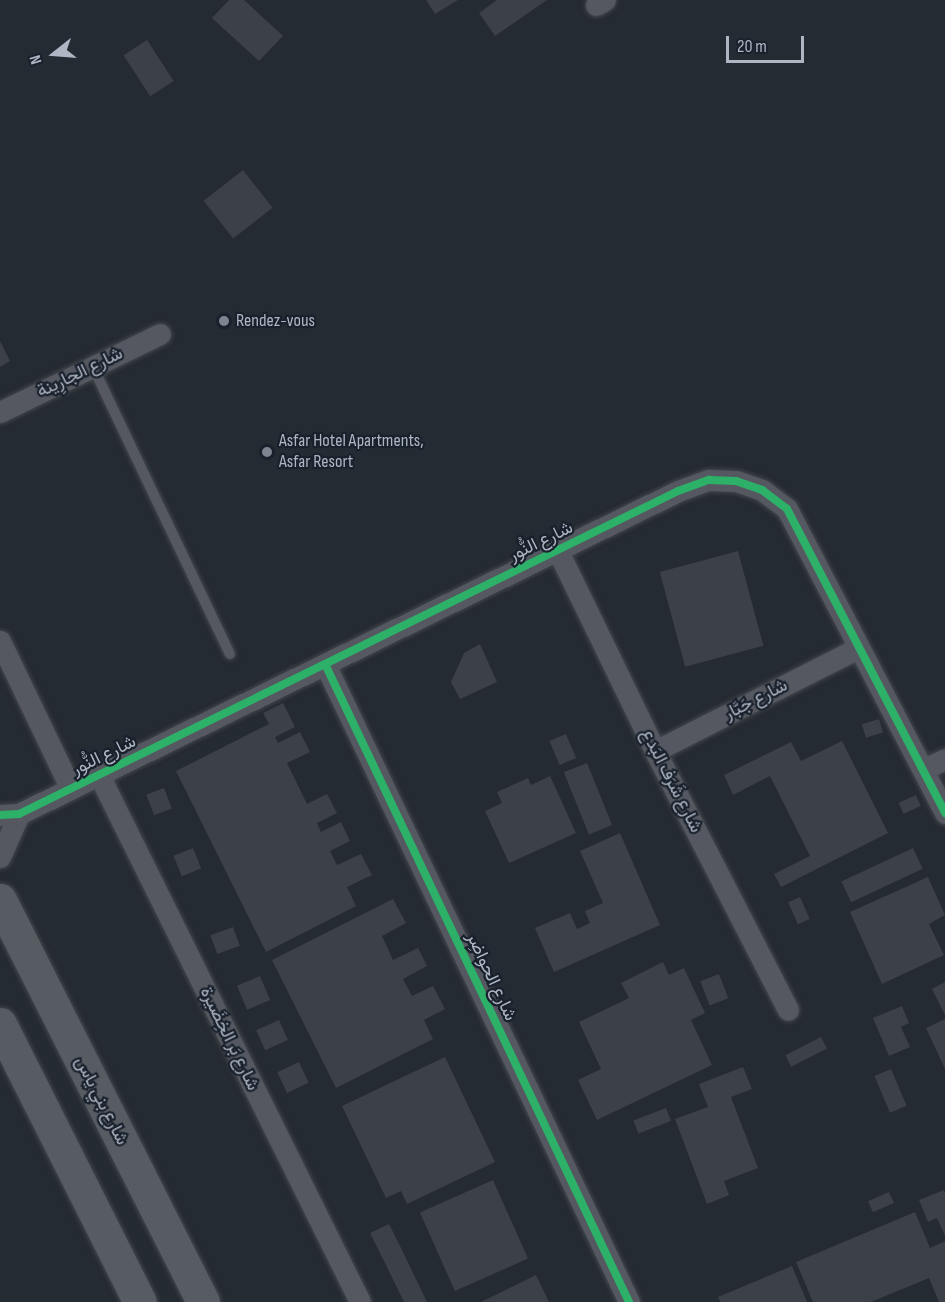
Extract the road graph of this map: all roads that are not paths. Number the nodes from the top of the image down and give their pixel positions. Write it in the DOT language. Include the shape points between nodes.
graph roads {
  1 [pos="160,334"];
  2 [pos="93,367"];
  3 [pos="0,412"];
  4 [pos="558,550"];
  5 [pos="0,641"];
  6 [pos="858,648"];
  7 [pos="230,654"];
  8 [pos="325,664"];
  9 [pos="655,752"];
  10 [pos="945,759"];
  11 [pos="924,769"];
  12 [pos="99,775"];
  13 [pos="71,789"];
  14 [pos="945,813"];
  15 [pos="9,815"];
  16 [pos="0,857"];
  17 [pos="0,900"];
  18 [pos="788,1010"];
  19 [pos="0,1024"];
  20 [pos="140,1302"];
  21 [pos="203,1302"];
  22 [pos="360,1302"];
  23 [pos="629,1302"];
  1 -- 2 [label="street, شارع الجارِينة"];
  2 -- 3 [label="street, شارع الجارِينة"];
  2 -- 7 [label="lane"];
  4 -- 6 [label="street, شارع النُّور" via="678,491 709,480 736,481 762,490 787,509"];
  4 -- 8 [label="street, شارع النُّور"];
  4 -- 9 [label="street, شارع شَرَف البَدع"];
  5 -- 13 [label="street"];
  6 -- 9 [label="street, شارع جَبَّار"];
  6 -- 11 [label="street, شارع النُّور"];
  8 -- 12 [label="street, شارع النُّور"];
  8 -- 23 [label="street, شارع الحواضِر"];
  9 -- 18 [label="street, شارع شَرَف البَدع"];
  10 -- 11 [label="street"];
  11 -- 14 [label="street, شارع النُّور"];
  12 -- 13 [label="street, شارع النُّور"];
  12 -- 22 [label="street, شارع بَر الخِضَيرة"];
  13 -- 15 [label="street, شارع النُّور"];
  15 -- 16 [label="street, شارع النُّور"];
  17 -- 21 [label="main road, شارع بني ياس"];
  19 -- 20 [label="main road"];
}
